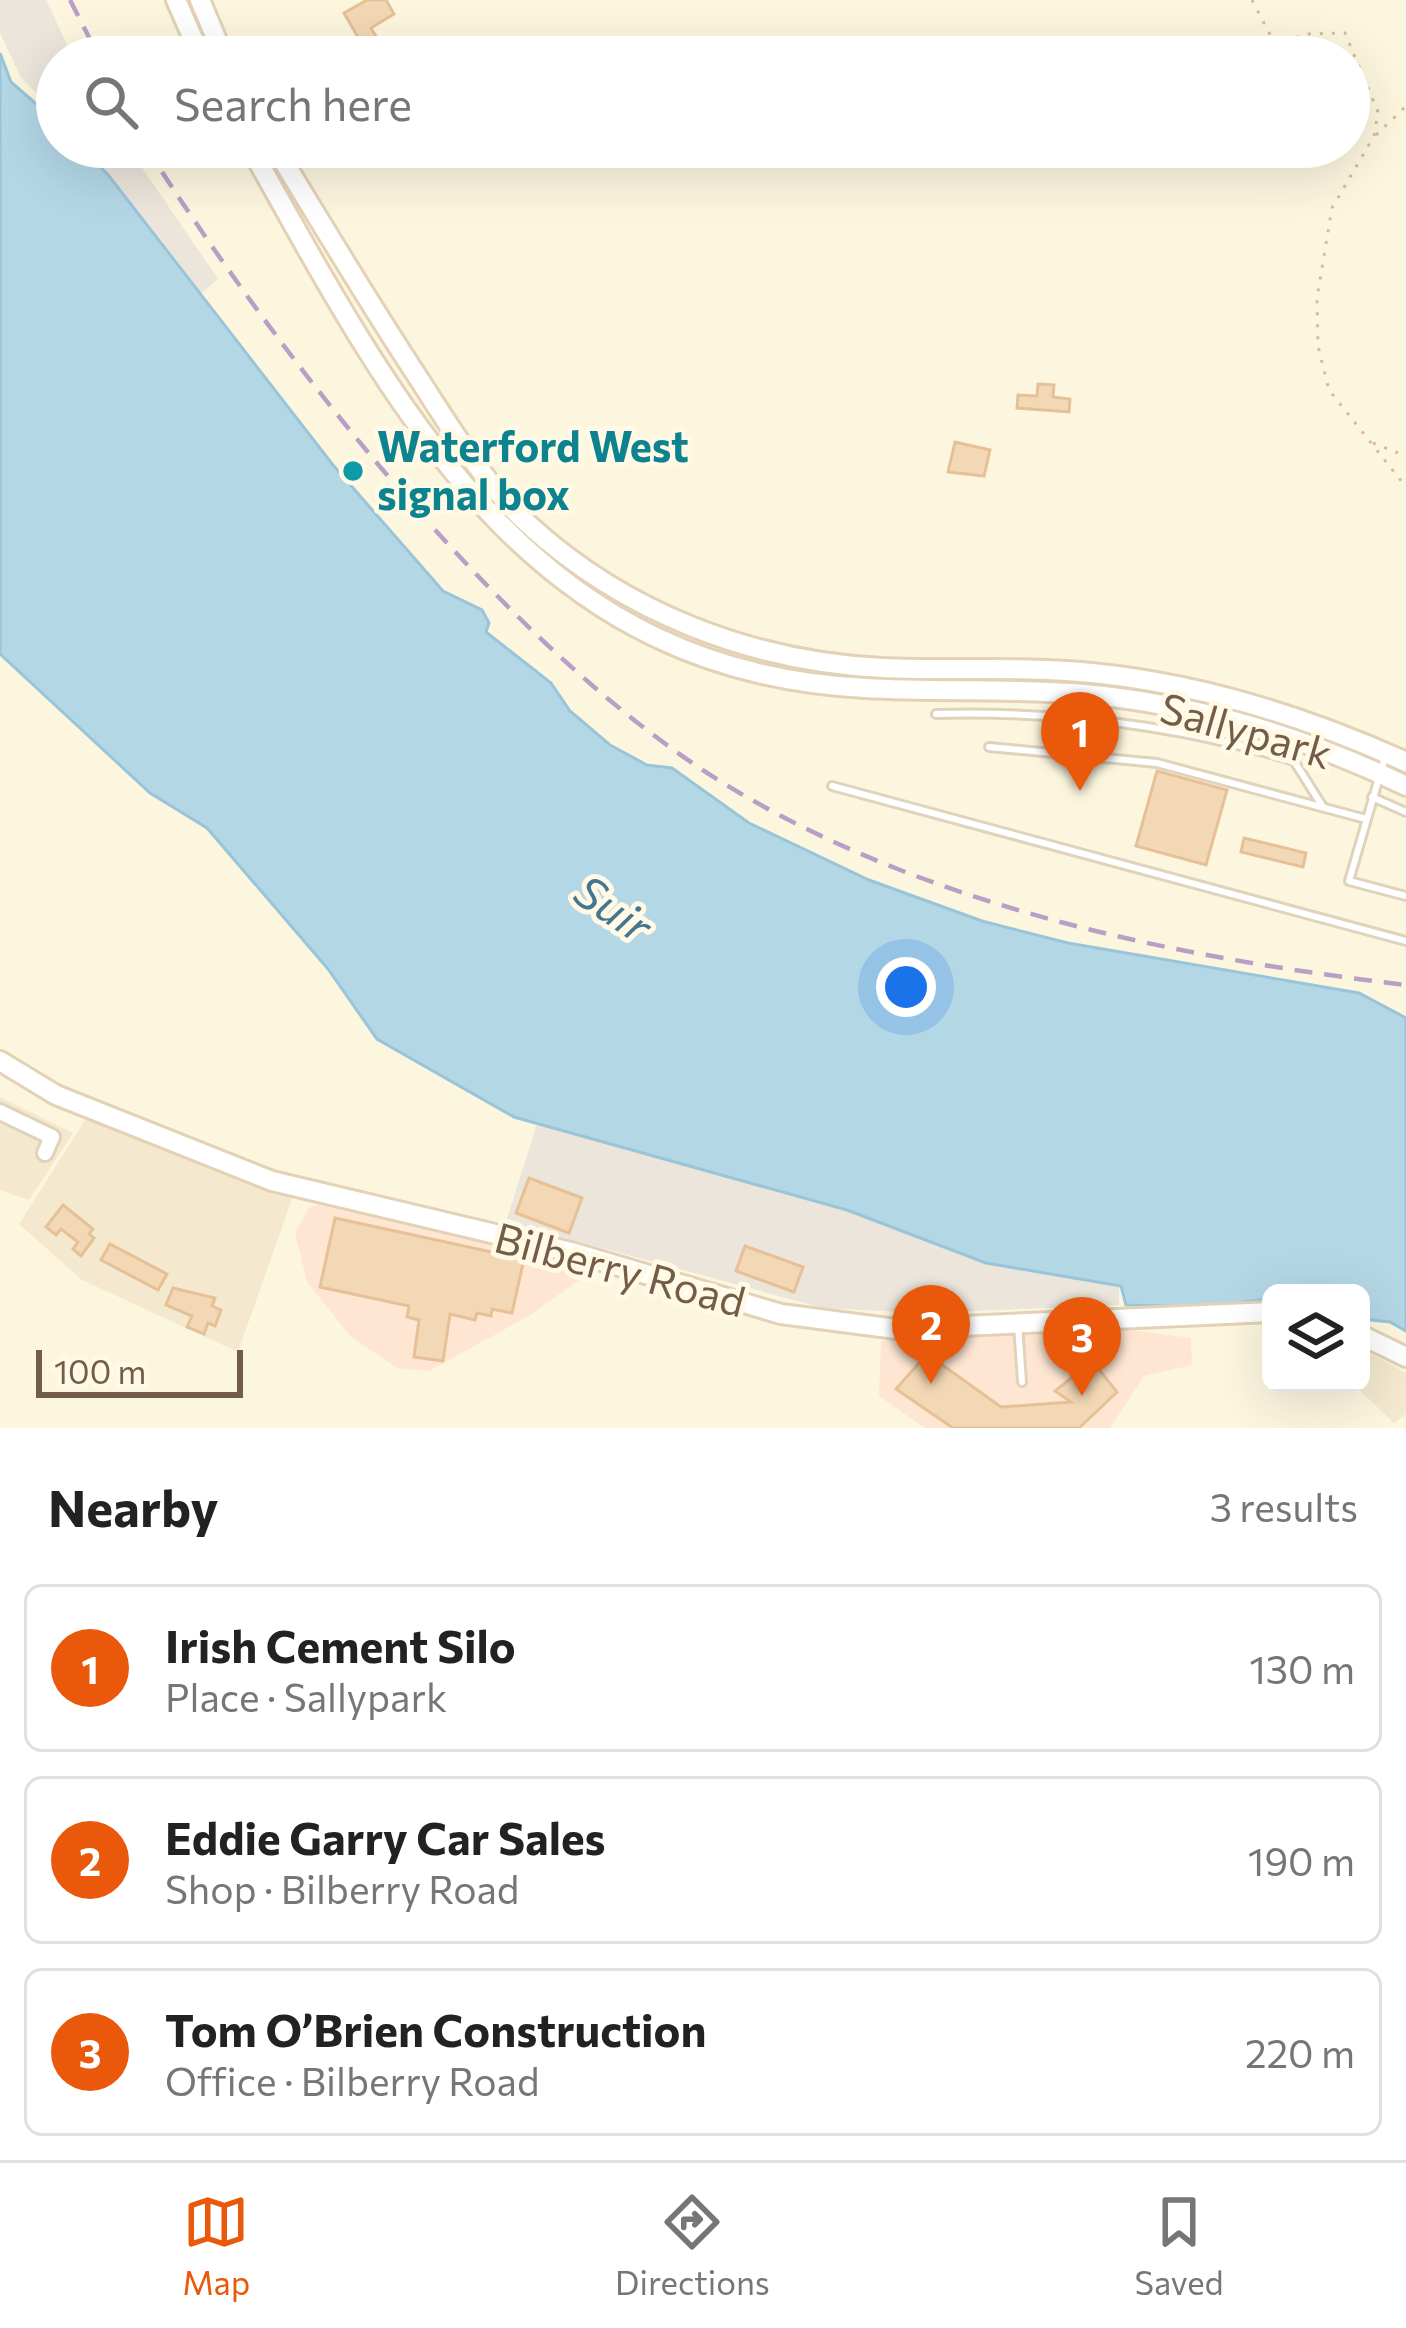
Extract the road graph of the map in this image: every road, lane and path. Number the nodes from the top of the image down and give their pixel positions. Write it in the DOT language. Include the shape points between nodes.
graph roads {
  1 [pos="176,0"];
  2 [pos="200,0"];
  3 [pos="1252,0"];
  4 [pos="192,36"];
  5 [pos="215,36"];
  6 [pos="1271,36"];
  7 [pos="1300,36"];
  8 [pos="1347,36"];
  9 [pos="1370,92"];
  10 [pos="1406,106"];
  11 [pos="1374,136"];
  12 [pos="1370,143"];
  13 [pos="262,168"];
  14 [pos="288,168"];
  15 [pos="1356,168"];
  16 [pos="1371,443"];
  17 [pos="1406,456"];
  18 [pos="1406,488"];
  19 [pos="936,714"];
  20 [pos="989,747"];
  21 [pos="1387,753"];
  22 [pos="1406,762"];
  23 [pos="1378,773"];
  24 [pos="832,785"];
  25 [pos="1406,786"];
  26 [pos="1372,797"];
  27 [pos="1323,807"];
  28 [pos="1406,812"];
  29 [pos="1366,819"];
  30 [pos="1406,896"];
  31 [pos="1406,940"];
  32 [pos="0,1061"];
  33 [pos="0,1112"];
  34 [pos="45,1153"];
  35 [pos="1262,1312"];
  36 [pos="1018,1321"];
  37 [pos="1370,1339"];
  38 [pos="1406,1357"];
  39 [pos="1022,1382"];
  1 -- 4 [label="main road"];
  2 -- 5 [label="main road"];
  3 -- 6 [label="path"];
  7 -- 8 [label="path"];
  9 -- 11 [label="path" via="1378,112"];
  10 -- 11 [label="path"];
  11 -- 12 [label="path"];
  13 -- 23 [label="main road, Sallypark" via="411,421 480,508 550,573 643,634 729,666 808,683 1060,692 1164,705"];
  14 -- 21 [label="main road, Sallypark" via="480,472 529,524 603,581 737,644 834,664 1065,671 1162,683 1253,705"];
  15 -- 16 [label="path" via="1333,208 1317,298 1318,346 1329,390"];
  16 -- 17 [label="path"];
  16 -- 18 [label="path"];
  19 -- 27 [label="lane" via="1062,715 1210,739 1294,761"];
  20 -- 27 [label="lane" via="1135,758"];
  21 -- 22 [label="main road, Sallypark"];
  21 -- 23 [label="lane"];
  23 -- 25 [label="main road, Sallypark"];
  23 -- 26 [label="lane"];
  24 -- 31 [label="lane"];
  26 -- 28 [label="lane"];
  26 -- 29 [label="lane"];
  27 -- 29 [label="lane"];
  29 -- 30 [label="lane" via="1349,881"];
  32 -- 36 [label="main road, Bilberry Road" via="69,1100 272,1181 571,1252 759,1309 875,1328"];
  33 -- 34 [label="street" via="52,1136"];
  35 -- 36 [label="main road, Bilberry Road"];
  36 -- 39 [label="lane"];
  37 -- 38 [label="main road"];
}
